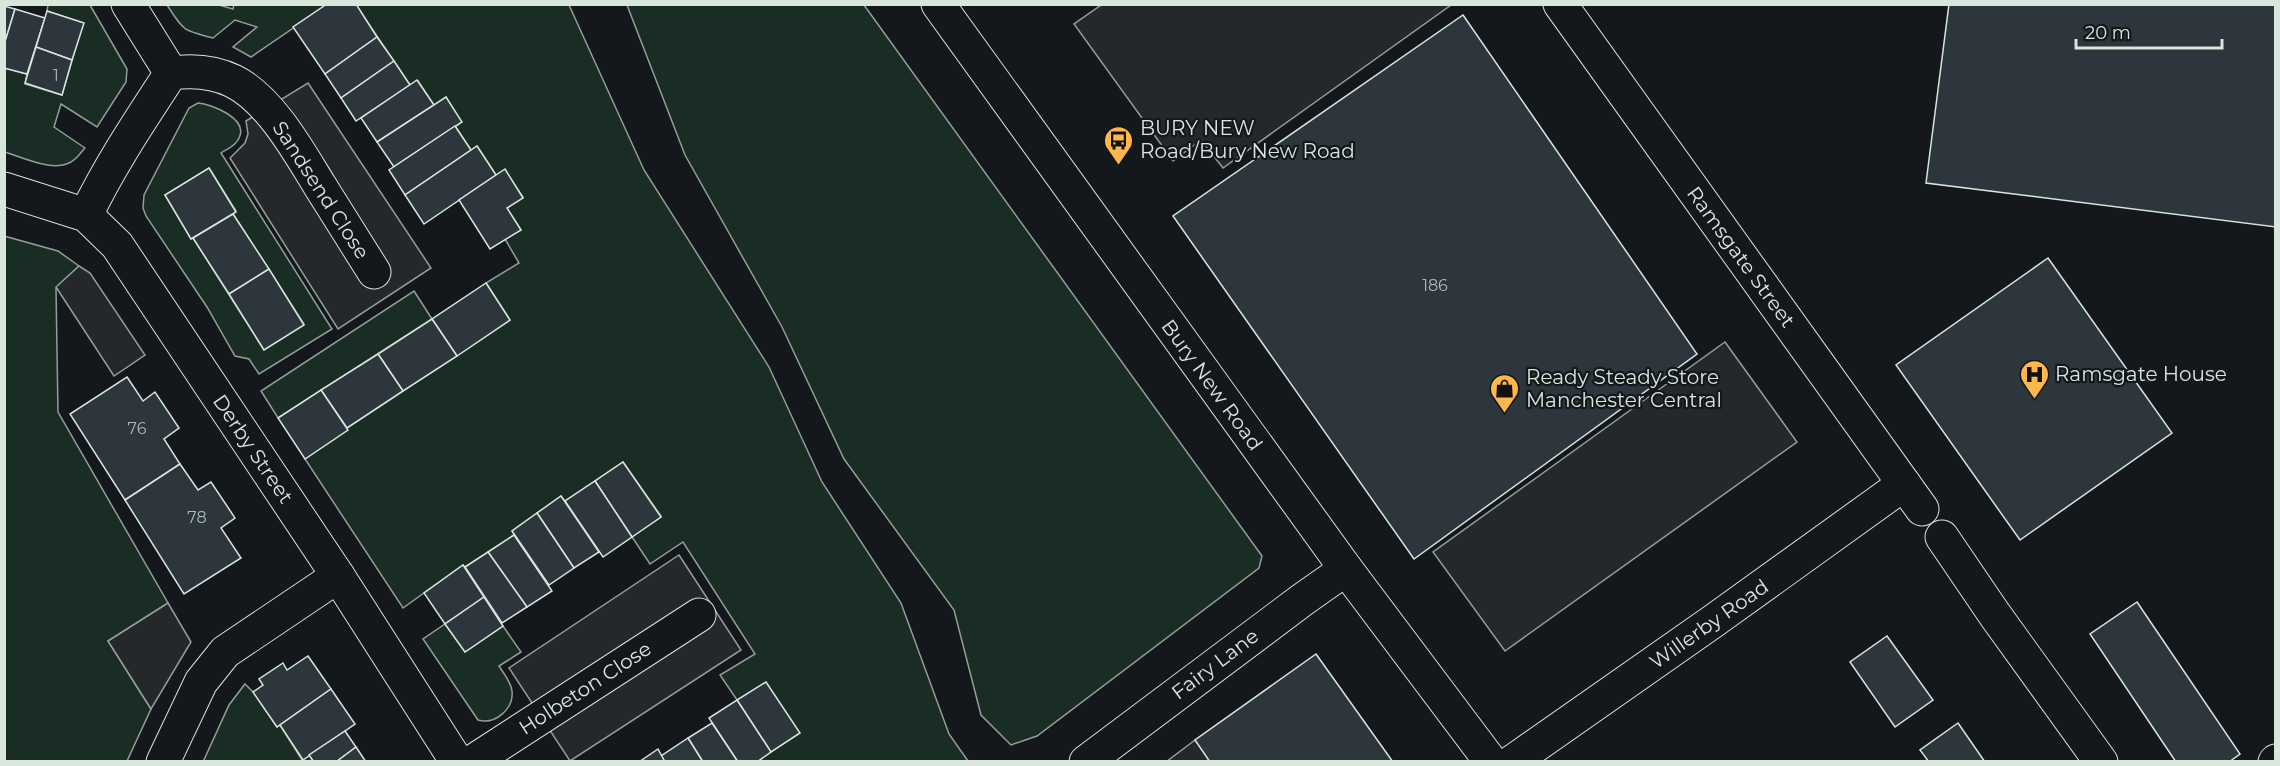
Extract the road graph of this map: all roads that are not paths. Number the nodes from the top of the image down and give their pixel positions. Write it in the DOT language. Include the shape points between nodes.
graph roads {
  1 [pos="128,4"];
  2 [pos="938,4"];
  3 [pos="1560,4"];
  4 [pos="171,73"];
  5 [pos="4,189"];
  6 [pos="86,215"];
  7 [pos="374,272"];
  8 [pos="1913,497"];
  9 [pos="1942,537"];
  10 [pos="1346,569"];
  11 [pos="338,576"];
  12 [pos="699,615"];
  13 [pos="162,762"];
  14 [pos="457,762"];
  15 [pos="472,762"];
  16 [pos="1086,762"];
  17 [pos="1491,762"];
  18 [pos="1512,762"];
  19 [pos="2101,762"];
  1 -- 4 [label="main road"];
  2 -- 10 [label="main road, Bury New Road"];
  3 -- 8 [label="main road, Ramsgate Street"];
  4 -- 6 [label="main road"];
  4 -- 7 [label="main road, Sandsend Close" via="192,70 221,76 258,100 284,129"];
  5 -- 6 [label="main road, Derby Street"];
  6 -- 11 [label="main road, Derby Street" via="117,245"];
  8 -- 18 [label="main road, Willerby Road" via="1712,622"];
  9 -- 19 [label="main road"];
  10 -- 16 [label="main road, Fairy Lane"];
  10 -- 17 [label="main road, Bury New Road"];
  11 -- 13 [label="main road" via="225,652 201,682"];
  11 -- 14 [label="main road, Derby Street"];
  12 -- 15 [label="main road, Holbeton Close"];
}
